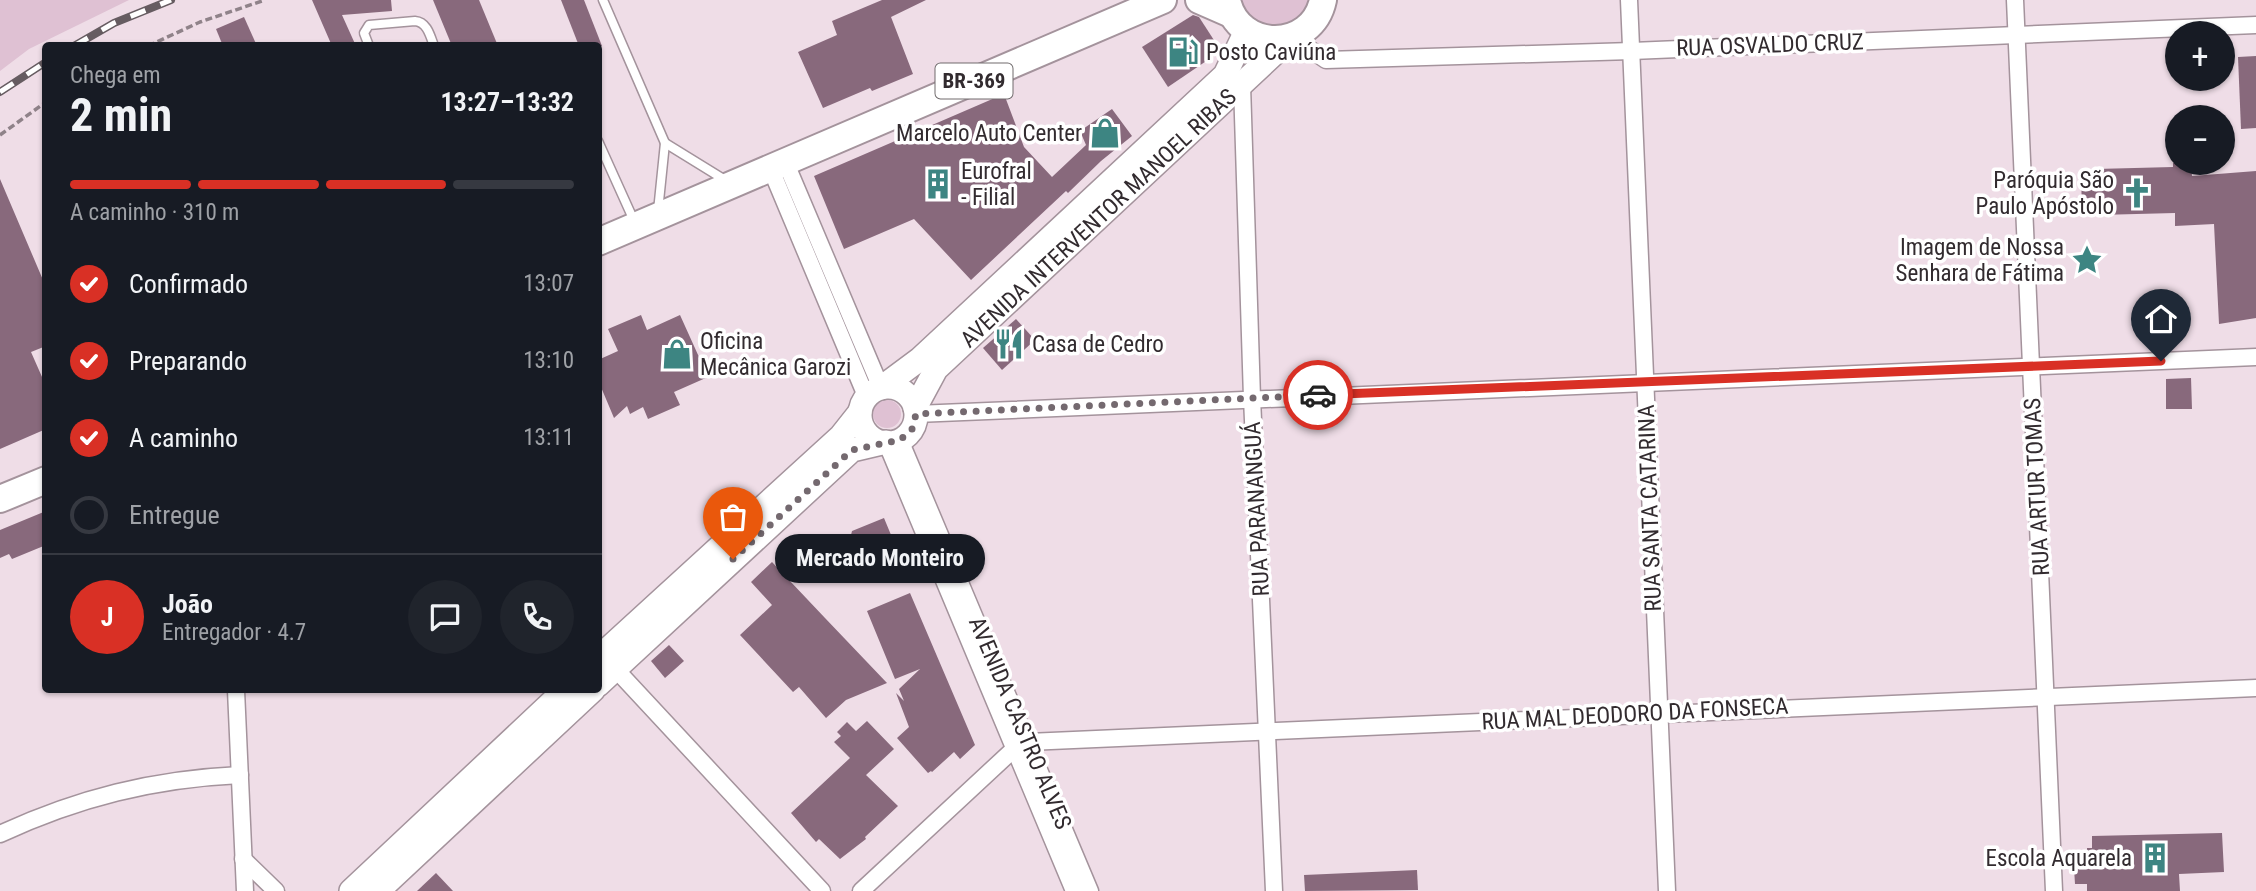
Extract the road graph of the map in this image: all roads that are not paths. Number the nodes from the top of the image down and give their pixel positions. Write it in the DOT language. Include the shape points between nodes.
graph roads {
  1 [pos="603,0"];
  2 [pos="1163,0"];
  3 [pos="1199,0"];
  4 [pos="1629,0"];
  5 [pos="2015,0"];
  6 [pos="1325,5"];
  7 [pos="1235,15"];
  8 [pos="2256,25"];
  9 [pos="2017,35"];
  10 [pos="1292,37"];
  11 [pos="367,42"];
  12 [pos="432,42"];
  13 [pos="1632,51"];
  14 [pos="1242,85"];
  15 [pos="665,143"];
  16 [pos="602,148"];
  17 [pos="777,164"];
  18 [pos="731,184"];
  19 [pos="647,221"];
  20 [pos="602,240"];
  21 [pos="1024,275"];
  22 [pos="2256,357"];
  23 [pos="2032,366"];
  24 [pos="1645,381"];
  25 [pos="1252,398"];
  26 [pos="869,399"];
  27 [pos="915,411"];
  28 [pos="893,441"];
  29 [pos="42,482"];
  30 [pos="0,499"];
  31 [pos="603,663"];
  32 [pos="2256,688"];
  33 [pos="236,693"];
  34 [pos="562,693"];
  35 [pos="590,693"];
  36 [pos="2047,696"];
  37 [pos="1659,713"];
  38 [pos="1268,731"];
  39 [pos="1021,745"];
  40 [pos="240,775"];
  41 [pos="0,834"];
  42 [pos="243,859"];
  43 [pos="245,891"];
  44 [pos="276,891"];
  45 [pos="351,891"];
  46 [pos="379,891"];
  47 [pos="821,891"];
  48 [pos="861,891"];
  49 [pos="1074,891"];
  50 [pos="1090,891"];
  51 [pos="1274,891"];
  52 [pos="1667,891"];
  53 [pos="2054,891"];
  1 -- 15 [label="lane"];
  2 -- 17 [label="main road, BR-369"];
  3 -- 7 [label="main road"];
  4 -- 13 [label="street, RUA SANTA CATARINA"];
  5 -- 9 [label="street, RUA ARTUR TOMAS"];
  6 -- 10 [label="main road" via="1307,28"];
  7 -- 10 [label="main road" via="1263,39"];
  7 -- 21 [label="street, AVENIDA INTERVENTOR MANOEL RIBAS" via="1225,75"];
  8 -- 9 [label="street, RUA OSVALDO CRUZ"];
  9 -- 13 [label="street, RUA OSVALDO CRUZ"];
  9 -- 23 [label="street, RUA ARTUR TOMAS"];
  10 -- 13 [label="street, RUA OSVALDO CRUZ" via="1326,60"];
  10 -- 14 [label="street, AVENIDA INTERVENTOR MANOEL RIBAS"];
  11 -- 12 [label="lane" via="364,33 369,25 415,21 426,26"];
  13 -- 24 [label="street, RUA SANTA CATARINA"];
  14 -- 21 [label="street, AVENIDA INTERVENTOR MANOEL RIBAS"];
  14 -- 25 [label="street, RUA PARANANGUÁ"];
  15 -- 18 [label="lane"];
  15 -- 19 [label="lane"];
  16 -- 19 [label="lane"];
  17 -- 18 [label="main road, BR-369"];
  17 -- 26 [label="street"];
  18 -- 19 [label="main road, BR-369"];
  19 -- 20 [label="main road, BR-369"];
  21 -- 26 [label="street, AVENIDA INTERVENTOR MANOEL RIBAS"];
  21 -- 27 [label="street, AVENIDA INTERVENTOR MANOEL RIBAS" via="936,369"];
  22 -- 23 [label="street"];
  23 -- 24 [label="street"];
  23 -- 36 [label="street, RUA ARTUR TOMAS"];
  24 -- 25 [label="street"];
  24 -- 37 [label="street, RUA SANTA CATARINA"];
  25 -- 27 [label="street"];
  25 -- 38 [label="street, RUA PARANANGUÁ"];
  26 -- 27 [label="street" via="892,387 910,398"];
  26 -- 28 [label="street" via="861,423 866,433 875,440"];
  26 -- 31 [label="street, AVENIDA INTERVENTOR MANOEL RIBAS" via="841,436"];
  27 -- 28 [label="street" via="912,429"];
  28 -- 31 [label="street" via="852,450"];
  28 -- 39 [label="street, AVENIDA CASTRO ALVES"];
  29 -- 30 [label="main road"];
  31 -- 47 [label="street"];
  32 -- 36 [label="street, RUA MAL DEODORO DA FONSECA"];
  33 -- 40 [label="street"];
  34 -- 45 [label="street"];
  35 -- 46 [label="street"];
  36 -- 37 [label="street, RUA MAL DEODORO DA FONSECA"];
  36 -- 53 [label="street, RUA ARTUR TOMAS"];
  37 -- 38 [label="street, RUA MAL DEODORO DA FONSECA"];
  37 -- 52 [label="street, RUA SANTA CATARINA"];
  38 -- 39 [label="street, RUA MAL DEODORO DA FONSECA"];
  38 -- 51 [label="street, RUA PARANANGUÁ"];
  39 -- 48 [label="street"];
  39 -- 49 [label="street, AVENIDA CASTRO ALVES"];
  39 -- 50 [label="street, AVENIDA CASTRO ALVES"];
  40 -- 41 [label="street" via="161,782 111,793"];
  40 -- 42 [label="street"];
  42 -- 43 [label="street"];
  42 -- 44 [label="street"];
}
